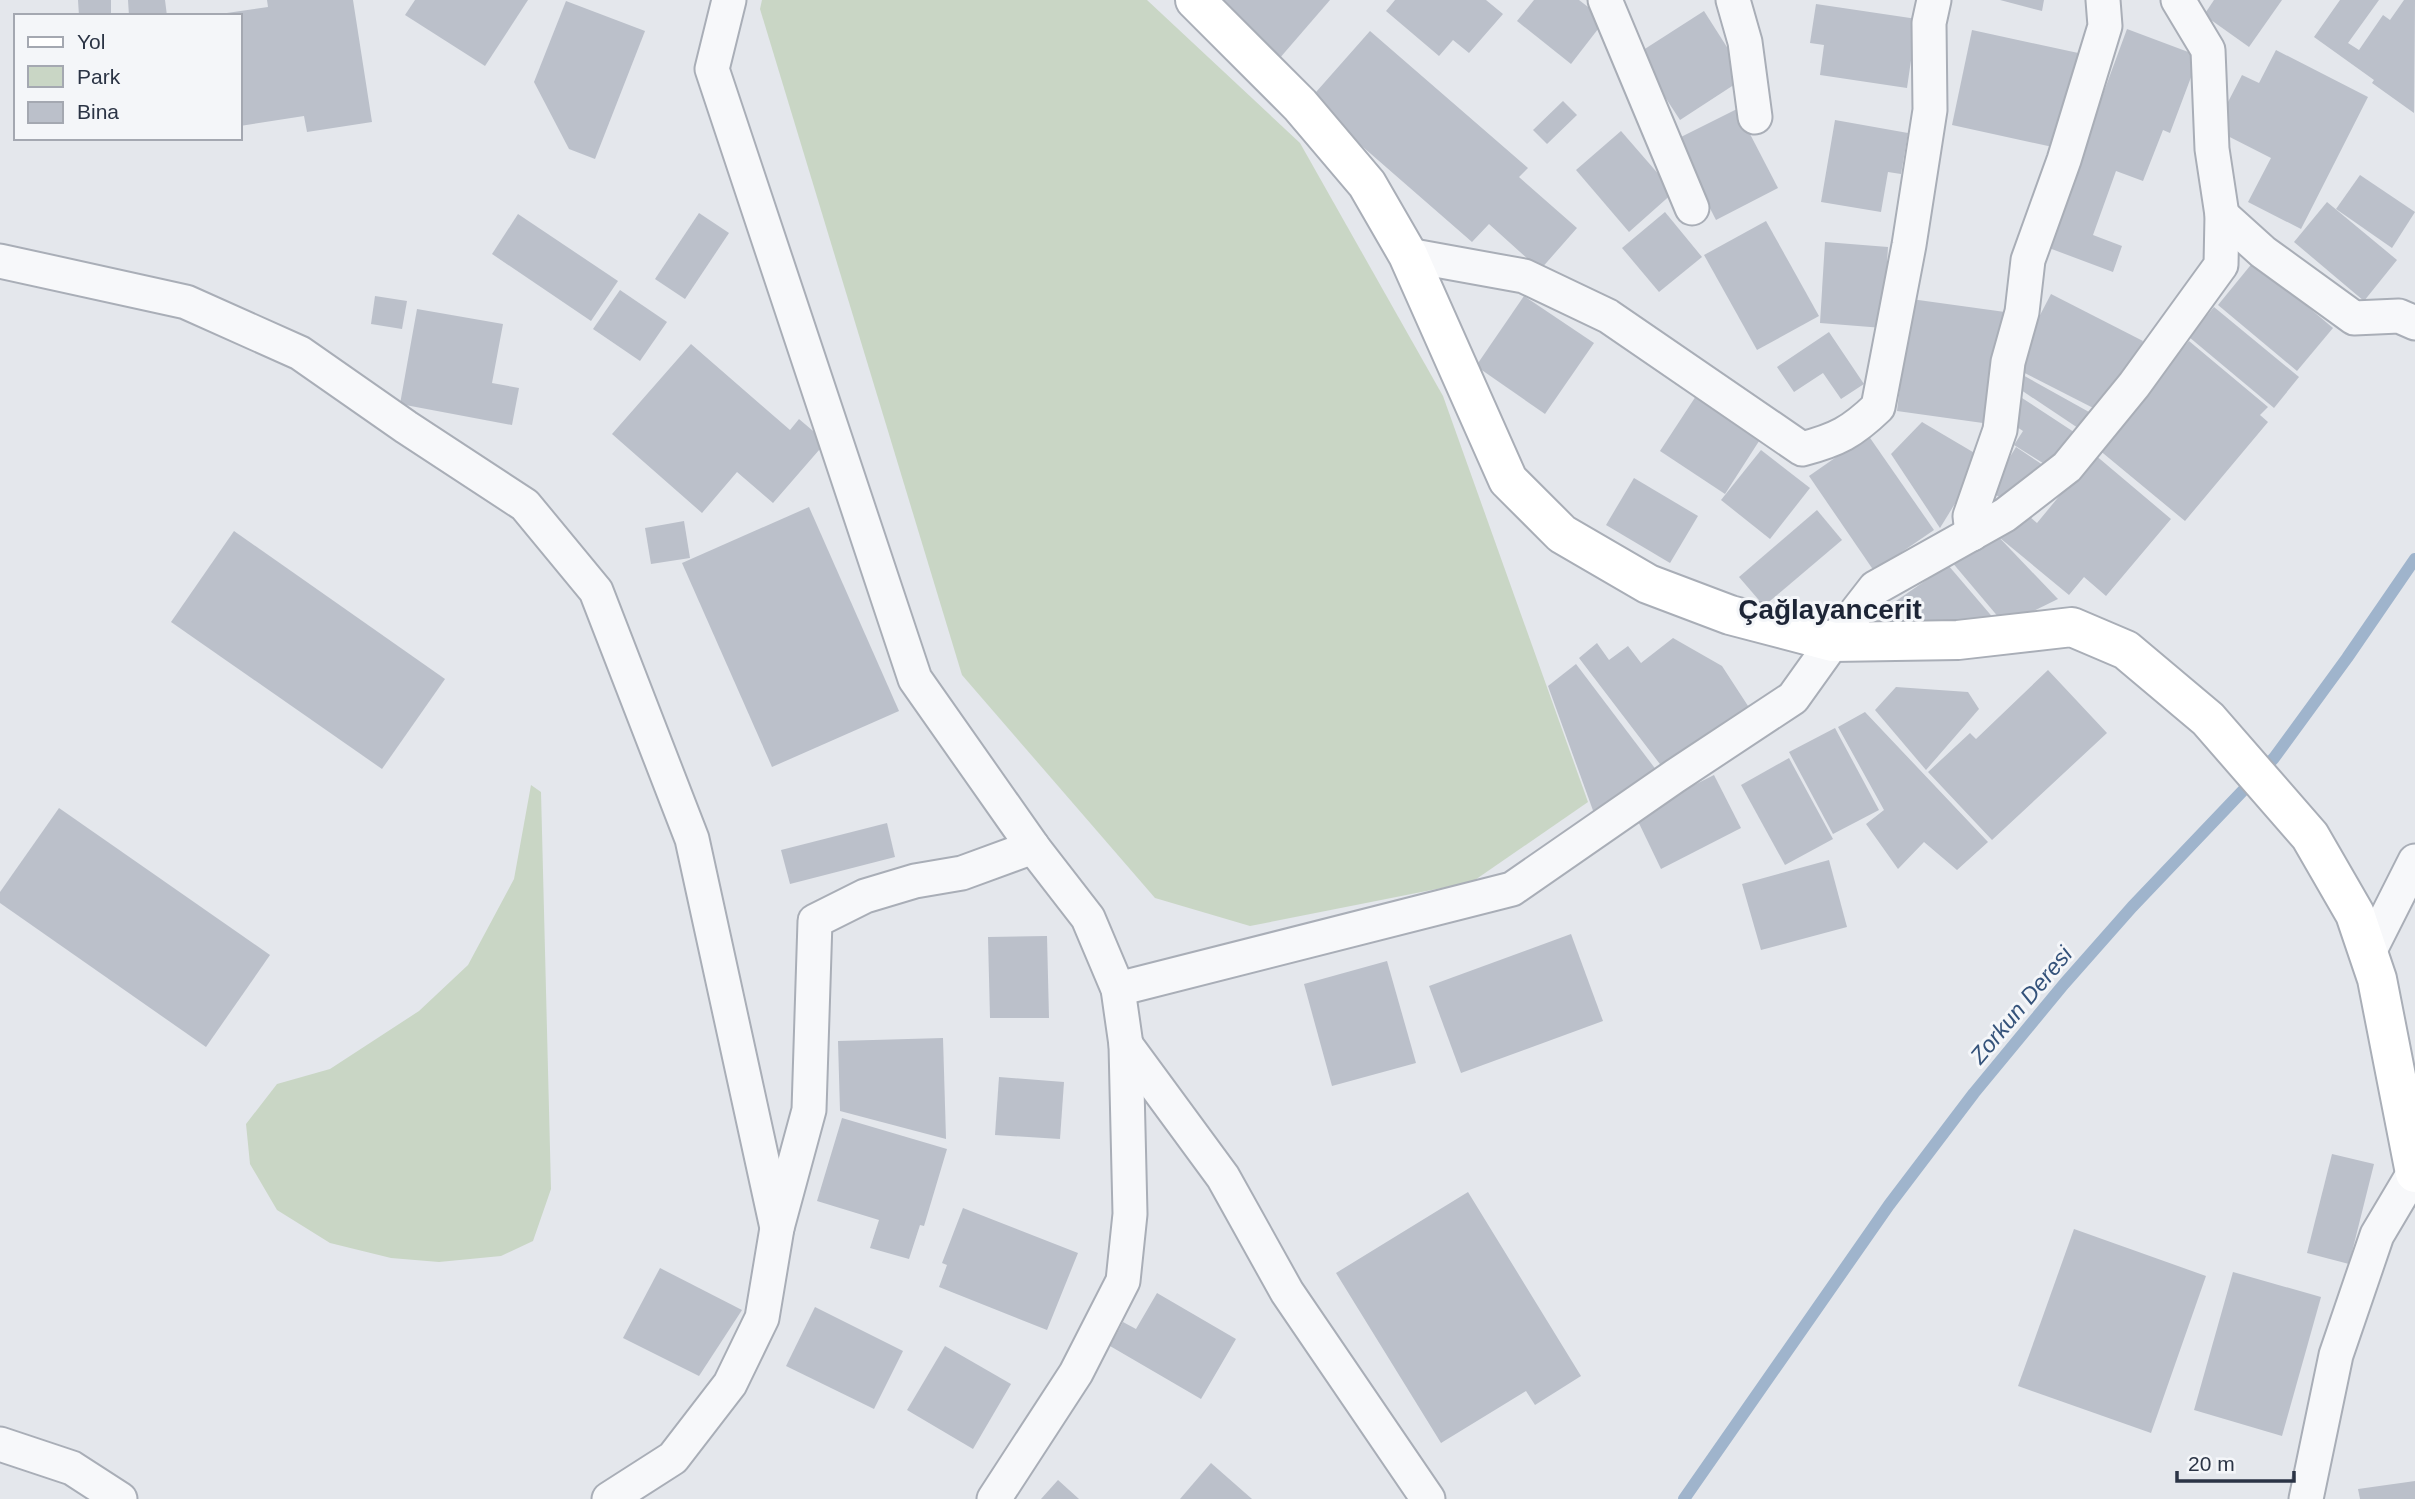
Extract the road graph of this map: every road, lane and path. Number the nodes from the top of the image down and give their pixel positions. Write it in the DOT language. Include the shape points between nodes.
graph roads {
  1 [pos="729,0"];
  2 [pos="1195,0"];
  3 [pos="1605,0"];
  4 [pos="1733,0"];
  5 [pos="1934,0"];
  6 [pos="2104,0"];
  7 [pos="2178,0"];
  8 [pos="1755,117"];
  9 [pos="1692,208"];
  10 [pos="2222,215"];
  11 [pos="1408,255"];
  12 [pos="0,261"];
  13 [pos="2415,323"];
  14 [pos="1972,534"];
  15 [pos="1833,642"];
  16 [pos="1033,848"];
  17 [pos="2415,861"];
  18 [pos="2368,954"];
  19 [pos="1118,989"];
  20 [pos="1126,1045"];
  21 [pos="2415,1172"];
  22 [pos="778,1228"];
  23 [pos="0,1444"];
  24 [pos="120,1499"];
  25 [pos="609,1499"];
  26 [pos="994,1499"];
  27 [pos="1428,1499"];
  28 [pos="2306,1499"];
  1 -- 16 [label="street" via="712,69 915,679"];
  2 -- 11 [label="main road" via="1300,105 1367,184"];
  3 -- 9 [label="street"];
  4 -- 8 [label="street" via="1745,42"];
  5 -- 11 [label="street" via="1929,23 1930,110 1878,407 1860,425 1832,441 1802,449 1608,316 1524,276"];
  6 -- 14 [label="street" via="2105,26 2028,260 2000,430 1970,516"];
  7 -- 10 [label="street" via="2208,50 2212,149"];
  10 -- 13 [label="street" via="2263,252 2354,317 2399,316"];
  10 -- 14 [label="street" via="2221,265 2134,385 2067,467"];
  11 -- 15 [label="main road" via="1508,480 1562,534 1648,584 1730,615"];
  12 -- 22 [label="street" via="186,302 300,353 525,505 596,591 692,839"];
  14 -- 15 [label="street" via="1875,588"];
  15 -- 18 [label="main road" via="1958,640 2072,627 2126,650 2208,719 2310,836 2355,914"];
  15 -- 19 [label="street" via="1793,698 1512,890"];
  16 -- 19 [label="street" via="1088,918"];
  16 -- 22 [label="street" via="962,873 865,896 815,921 809,1111"];
  17 -- 18 [label="street"];
  18 -- 21 [label="main road" via="2377,979"];
  19 -- 20 [label="street"];
  20 -- 26 [label="street" via="1130,1214 1123,1281 1076,1373"];
  20 -- 27 [label="street" via="1223,1177 1287,1292"];
  21 -- 28 [label="street" via="2377,1235 2336,1354"];
  22 -- 25 [label="street" via="762,1318 730,1384 673,1458"];
  23 -- 24 [label="street" via="72,1468"];
}
